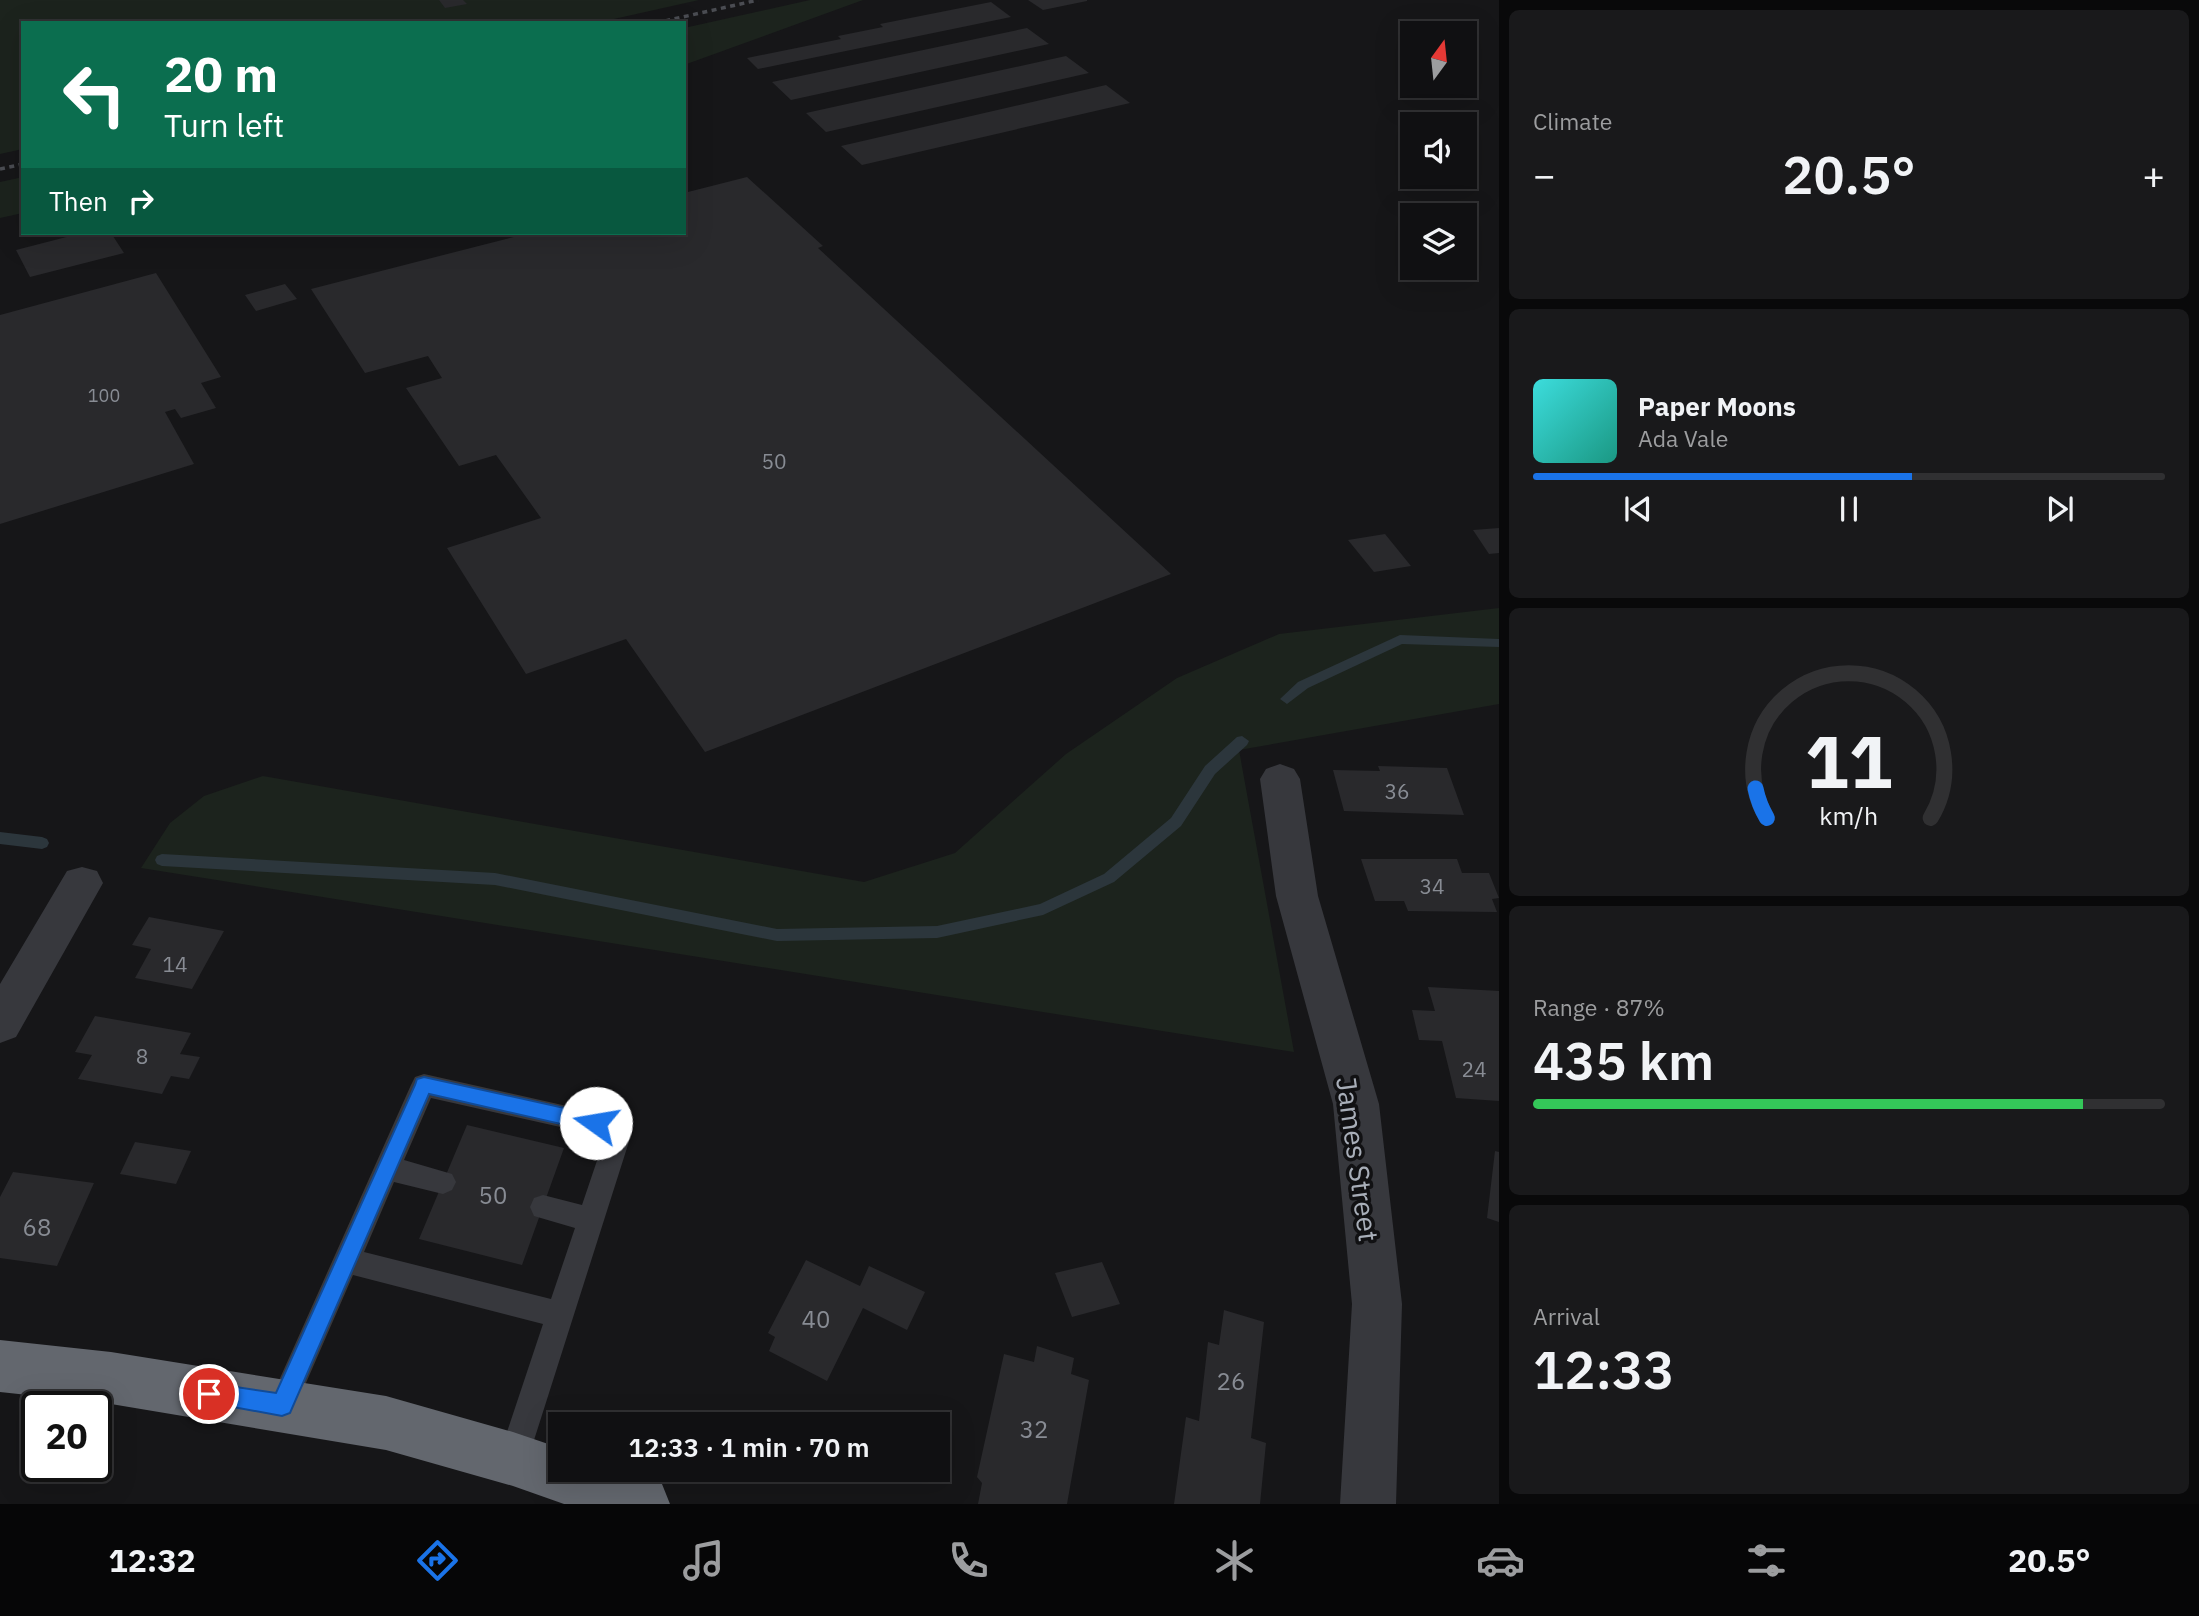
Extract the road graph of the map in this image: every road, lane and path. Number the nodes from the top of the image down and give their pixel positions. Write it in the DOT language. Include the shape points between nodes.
graph roads {
  1 [pos="1280,779"];
  2 [pos="82,883"];
  3 [pos="0,1024"];
  4 [pos="386,1168"];
  5 [pos="443,1182"];
  6 [pos="543,1208"];
  7 [pos="591,1220"];
  8 [pos="345,1260"];
  9 [pos="559,1315"];
  10 [pos="0,1366"];
  11 [pos="282,1405"];
  12 [pos="513,1459"];
  13 [pos="642,1504"];
  14 [pos="1368,1504"];
  1 -- 14 [label="street, James Street" via="1297,896 1356,1104 1377,1304"];
  2 -- 3 [label="street"];
  4 -- 5 [label="lane"];
  4 -- 7 [label="lane" via="424,1085 620,1129"];
  4 -- 8 [label="lane"];
  6 -- 7 [label="lane"];
  7 -- 9 [label="lane"];
  8 -- 9 [label="lane"];
  8 -- 11 [label="lane"];
  9 -- 12 [label="lane"];
  10 -- 11 [label="highway"];
  11 -- 12 [label="highway" via="387,1423"];
  12 -- 13 [label="highway"];
}
